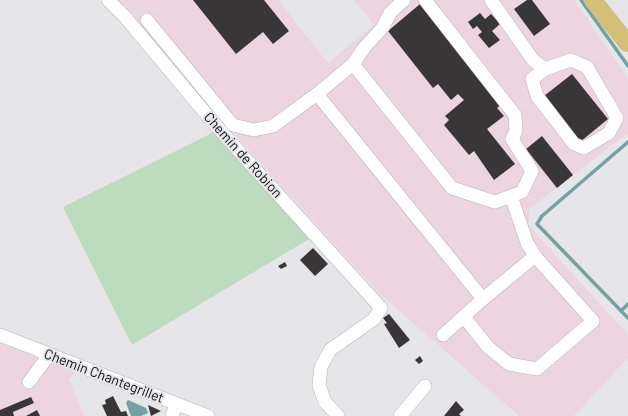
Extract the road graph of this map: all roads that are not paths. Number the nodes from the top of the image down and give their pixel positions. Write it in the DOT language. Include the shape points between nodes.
graph roads {
  1 [pos="108,0"];
  2 [pos="404,0"];
  3 [pos="424,0"];
  4 [pos="491,0"];
  5 [pos="593,0"];
  6 [pos="600,0"];
  7 [pos="147,20"];
  8 [pos="628,44"];
  9 [pos="353,64"];
  10 [pos="546,69"];
  11 [pos="317,94"];
  12 [pos="511,196"];
  13 [pos="535,256"];
  14 [pos="484,299"];
  15 [pos="464,317"];
  16 [pos="0,335"];
  17 [pos="443,335"];
  18 [pos="49,355"];
  19 [pos="29,382"];
  20 [pos="425,386"];
  21 [pos="174,410"];
  22 [pos="199,414"];
  23 [pos="338,416"];
  24 [pos="400,416"];
  1 -- 23 [label="street, Chemin de Robion" via="217,127 381,308 374,319 330,350 321,367 319,385 325,402"];
  2 -- 9 [label="street" via="390,13 384,27"];
  3 -- 12 [label="street" via="515,115 516,131 512,139 532,171 522,192"];
  4 -- 10 [label="street" via="533,60"];
  5 -- 8 [label="main road"];
  6 -- 8 [label="main road"];
  7 -- 11 [label="street" via="232,125 254,130 274,126"];
  9 -- 11 [label="street"];
  9 -- 12 [label="street" via="452,188 495,202"];
  10 -- 10 [label="street" via="571,60 587,67 617,118 609,133 584,148 574,144 537,96 532,79"];
  11 -- 14 [label="street"];
  12 -- 13 [label="street" via="527,243"];
  13 -- 14 [label="street"];
  13 -- 15 [label="street" via="593,321 588,326 537,369 509,364 488,347"];
  14 -- 15 [label="street"];
  15 -- 17 [label="street"];
  16 -- 18 [label="street, Chemin Chantegrillet"];
  18 -- 19 [label="street"];
  18 -- 21 [label="street, Chemin Chantegrillet"];
  20 -- 24 [label="street"];
  21 -- 22 [label="street, Chemin Chantegrillet"];
}
